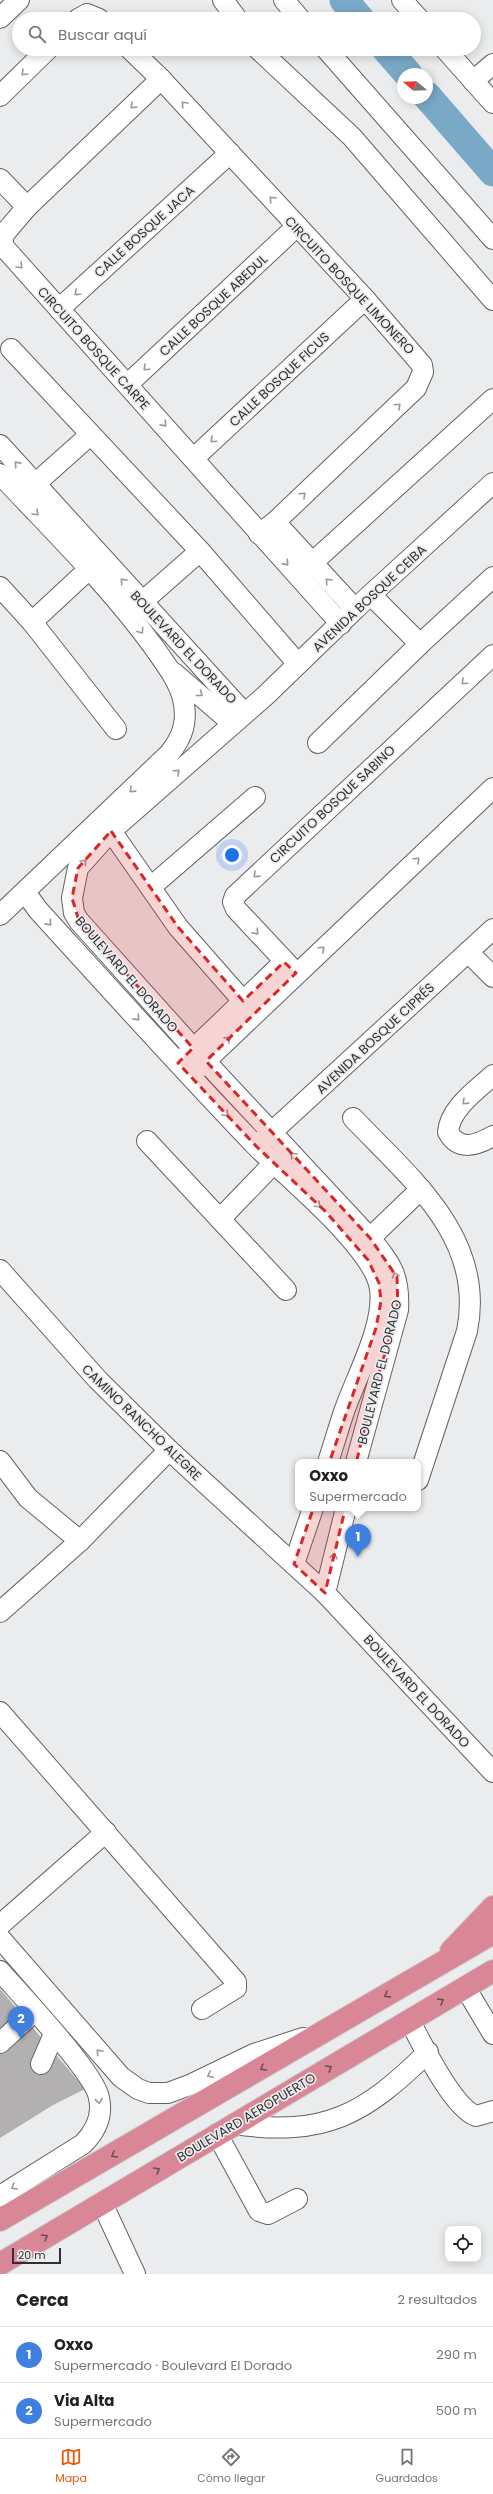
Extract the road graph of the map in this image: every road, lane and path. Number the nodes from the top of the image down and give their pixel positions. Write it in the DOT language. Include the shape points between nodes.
graph roads {
  1 [pos="19,0"];
  2 [pos="223,0"];
  3 [pos="284,0"];
  4 [pos="402,0"];
  5 [pos="231,12"];
  6 [pos="294,12"];
  7 [pos="412,12"];
  8 [pos="0,18"];
  9 [pos="41,56"];
  10 [pos="137,56"];
  11 [pos="265,56"];
  12 [pos="332,56"];
  13 [pos="451,56"];
  14 [pos="493,64"];
  15 [pos="161,79"];
  16 [pos="473,80"];
  17 [pos="0,96"];
  18 [pos="493,103"];
  19 [pos="230,153"];
  20 [pos="0,180"];
  21 [pos="27,207"];
  22 [pos="297,226"];
  23 [pos="493,239"];
  24 [pos="365,299"];
  25 [pos="493,300"];
  26 [pos="59,309"];
  27 [pos="11,349"];
  28 [pos="128,384"];
  29 [pos="493,398"];
  30 [pos="90,435"];
  31 [pos="0,445"];
  32 [pos="194,458"];
  33 [pos="0,474"];
  34 [pos="493,483"];
  35 [pos="35,484"];
  36 [pos="275,522"];
  37 [pos="259,534"];
  38 [pos="200,551"];
  39 [pos="312,563"];
  40 [pos="88,570"];
  41 [pos="493,577"];
  42 [pos="0,588"];
  43 [pos="371,595"];
  44 [pos="142,602"];
  45 [pos="348,616"];
  46 [pos="32,622"];
  47 [pos="420,644"];
  48 [pos="493,655"];
  49 [pos="298,664"];
  50 [pos="169,670"];
  51 [pos="238,718"];
  52 [pos="116,729"];
  53 [pos="318,743"];
  54 [pos="493,788"];
  55 [pos="255,797"];
  56 [pos="111,831"];
  57 [pos="152,886"];
  58 [pos="25,892"];
  59 [pos="0,915"];
  60 [pos="490,938"];
  61 [pos="468,952"];
  62 [pos="290,968"];
  63 [pos="493,977"];
  64 [pos="243,1001"];
  65 [pos="199,1054"];
  66 [pos="184,1070"];
  67 [pos="493,1074"];
  68 [pos="353,1118"];
  69 [pos="272,1132"];
  70 [pos="493,1136"];
  71 [pos="147,1141"];
  72 [pos="257,1147"];
  73 [pos="274,1163"];
  74 [pos="421,1189"];
  75 [pos="220,1219"];
  76 [pos="370,1238"];
  77 [pos="0,1270"];
  78 [pos="286,1290"];
  79 [pos="345,1410"];
  80 [pos="368,1417"];
  81 [pos="169,1450"];
  82 [pos="329,1459"];
  83 [pos="357,1459"];
  84 [pos="0,1461"];
  85 [pos="421,1471"];
  86 [pos="312,1511"];
  87 [pos="328,1511"];
  88 [pos="344,1514"];
  89 [pos="80,1541"];
  90 [pos="294,1564"];
  91 [pos="325,1593"];
  92 [pos="0,1612"];
  93 [pos="2,1718"];
  94 [pos="493,1772"];
  95 [pos="106,1832"];
  96 [pos="493,1907"];
  97 [pos="0,1925"];
  98 [pos="493,1933"];
  99 [pos="0,1938"];
  100 [pos="441,1963"];
  101 [pos="26,1967"];
  102 [pos="493,1971"];
  103 [pos="5,1976"];
  104 [pos="465,1987"];
  105 [pos="202,2009"];
  106 [pos="35,2011"];
  107 [pos="409,2020"];
  108 [pos="324,2031"];
  109 [pos="54,2034"];
  110 [pos="493,2034"];
  111 [pos="0,2043"];
  112 [pos="428,2052"];
  113 [pos="41,2064"];
  114 [pos="493,2112"];
  115 [pos="226,2129"];
  116 [pos="0,2196"];
  117 [pos="298,2200"];
  118 [pos="102,2203"];
  119 [pos="0,2220"];
  120 [pos="0,2264"];
  121 [pos="135,2274"];
  1 -- 8 [label="street"];
  2 -- 5 [label="street"];
  3 -- 6 [label="street"];
  4 -- 7 [label="street"];
  9 -- 17 [label="street, one-way"];
  10 -- 15 [label="street, CIRCUITO BOSQUE LIMONERO"];
  11 -- 25 [label="street" via="352,137"];
  12 -- 23 [label="street"];
  13 -- 16 [label="street"];
  14 -- 16 [label="street"];
  19 -- 15 [label="street, CIRCUITO BOSQUE LIMONERO, one-way"];
  15 -- 21 [label="street, CIRCUITO BOSQUE CARPE, one-way"];
  16 -- 18 [label="street"];
  22 -- 19 [label="street, CIRCUITO BOSQUE LIMONERO, one-way"];
  19 -- 26 [label="street, CALLE BOSQUE JACA, one-way"];
  20 -- 21 [label="street"];
  21 -- 26 [label="street, CIRCUITO BOSQUE CARPE, one-way" via="4,234 2,245"];
  22 -- 24 [label="street, CIRCUITO BOSQUE LIMONERO"];
  22 -- 28 [label="street, CALLE BOSQUE ABEDUL, one-way"];
  24 -- 32 [label="street, CALLE BOSQUE FICUS, one-way"];
  36 -- 24 [label="street, CIRCUITO BOSQUE LIMONERO, one-way" via="416,388 421,380 423,372 418,358"];
  26 -- 28 [label="street, CIRCUITO BOSQUE CARPE"];
  27 -- 30 [label="street"];
  28 -- 32 [label="street, CIRCUITO BOSQUE CARPE, one-way"];
  29 -- 39 [label="street"];
  30 -- 35 [label="street"];
  30 -- 38 [label="street"];
  35 -- 31 [label="street, BOULEVARD EL DORADO, one-way"];
  32 -- 37 [label="street, CIRCUITO BOSQUE CARPE"];
  33 -- 40 [label="street, BOULEVARD EL DORADO, one-way"];
  34 -- 43 [label="street, AVENIDA BOSQUE CEIBA"];
  44 -- 35 [label="street, BOULEVARD EL DORADO, one-way"];
  36 -- 37 [label="street, CIRCUITO BOSQUE LIMONERO"];
  36 -- 39 [label="street"];
  37 -- 45 [label="street, CIRCUITO BOSQUE CARPE, one-way"];
  38 -- 44 [label="street"];
  38 -- 49 [label="street"];
  45 -- 39 [label="street, one-way"];
  40 -- 46 [label="street"];
  40 -- 50 [label="street, BOULEVARD EL DORADO, one-way" via="134,621"];
  41 -- 47 [label="street"];
  42 -- 46 [label="street"];
  43 -- 45 [label="street, AVENIDA BOSQUE CEIBA"];
  43 -- 47 [label="street"];
  44 -- 51 [label="street, BOULEVARD EL DORADO"];
  45 -- 49 [label="street, AVENIDA BOSQUE CEIBA"];
  46 -- 52 [label="street"];
  47 -- 53 [label="street"];
  48 -- 62 [label="street, CIRCUITO BOSQUE SABINO, one-way" via="235,896 233,902 236,909"];
  49 -- 51 [label="street, AVENIDA BOSQUE CEIBA"];
  50 -- 51 [label="street, one-way"];
  50 -- 58 [label="street, BOULEVARD EL DORADO, one-way" via="184,704 185,728 179,742"];
  56 -- 51 [label="street, BOULEVARD EL DORADO, one-way"];
  62 -- 54 [label="street, one-way"];
  55 -- 57 [label="street"];
  56 -- 57 [label="street"];
  65 -- 56 [label="street, BOULEVARD EL DORADO, one-way" via="74,913 72,898 78,868"];
  57 -- 64 [label="street" via="178,927"];
  58 -- 59 [label="street, BOULEVARD EL DORADO"];
  58 -- 66 [label="street, BOULEVARD EL DORADO, one-way" via="38,910"];
  60 -- 61 [label="street, AVENIDA BOSQUE CIPRÉS"];
  61 -- 63 [label="street"];
  61 -- 69 [label="street, AVENIDA BOSQUE CIPRÉS"];
  62 -- 64 [label="street"];
  65 -- 62 [label="street, one-way"];
  64 -- 65 [label="street"];
  65 -- 66 [label="street"];
  65 -- 69 [label="street, BOULEVARD EL DORADO"];
  66 -- 72 [label="street, BOULEVARD EL DORADO, one-way"];
  67 -- 70 [label="street, one-way" via="457,1109 450,1121 448,1132 458,1142 472,1146"];
  68 -- 74 [label="street"];
  69 -- 72 [label="street, AVENIDA BOSQUE CIPRÉS"];
  76 -- 69 [label="street, BOULEVARD EL DORADO, one-way"];
  71 -- 75 [label="street"];
  72 -- 73 [label="street, BOULEVARD EL DORADO"];
  73 -- 75 [label="street"];
  73 -- 79 [label="street, BOULEVARD EL DORADO, one-way" via="336,1224 368,1260 379,1283 381,1301 376,1328"];
  74 -- 76 [label="street"];
  74 -- 85 [label="street" via="455,1236 468,1278 470,1299 467,1331"];
  75 -- 78 [label="street"];
  80 -- 76 [label="street, BOULEVARD EL DORADO, one-way" via="398,1310 399,1293 397,1277 391,1264"];
  77 -- 81 [label="street, CAMINO RANCHO ALEGRE" via="98,1380"];
  79 -- 80 [label="street"];
  79 -- 82 [label="street, BOULEVARD EL DORADO"];
  80 -- 83 [label="street, BOULEVARD EL DORADO"];
  81 -- 89 [label="street"];
  81 -- 90 [label="street, CAMINO RANCHO ALEGRE"];
  84 -- 89 [label="street" via="28,1498"];
  86 -- 90 [label="street"];
  87 -- 88 [label="street"];
  91 -- 88 [label="street, one-way"];
  89 -- 92 [label="street"];
  90 -- 91 [label="street, BOULEVARD EL DORADO"];
  91 -- 94 [label="street, BOULEVARD EL DORADO"];
  93 -- 95 [label="street"];
  95 -- 97 [label="street"];
  95 -- 105 [label="street" via="236,1982 236,1988"];
  96 -- 100 [label="highway" via="459,1940"];
  98 -- 100 [label="highway"];
  99 -- 101 [label="street"];
  100 -- 108 [label="highway, one-way"];
  101 -- 103 [label="street"];
  108 -- 101 [label="street, one-way" via="254,2054 180,2089 149,2093 121,2077"];
  102 -- 104 [label="highway, BOULEVARD AEROPUERTO"];
  103 -- 106 [label="street"];
  107 -- 104 [label="highway, BOULEVARD AEROPUERTO, one-way"];
  104 -- 110 [label="street"];
  106 -- 109 [label="street"];
  106 -- 111 [label="street"];
  107 -- 112 [label="street"];
  115 -- 107 [label="highway, BOULEVARD AEROPUERTO, one-way"];
  108 -- 119 [label="highway, one-way"];
  109 -- 113 [label="street"];
  109 -- 116 [label="street, one-way" via="94,2084 101,2109 98,2122 93,2135 83,2144"];
  112 -- 114 [label="street" via="464,2109 476,2116"];
  112 -- 115 [label="street" via="380,2096 342,2116 322,2123 295,2127"];
  115 -- 117 [label="street" via="259,2211 268,2214"];
  118 -- 115 [label="highway, BOULEVARD AEROPUERTO, one-way"];
  120 -- 118 [label="highway, BOULEVARD AEROPUERTO, one-way"];
  118 -- 121 [label="street"];
}
